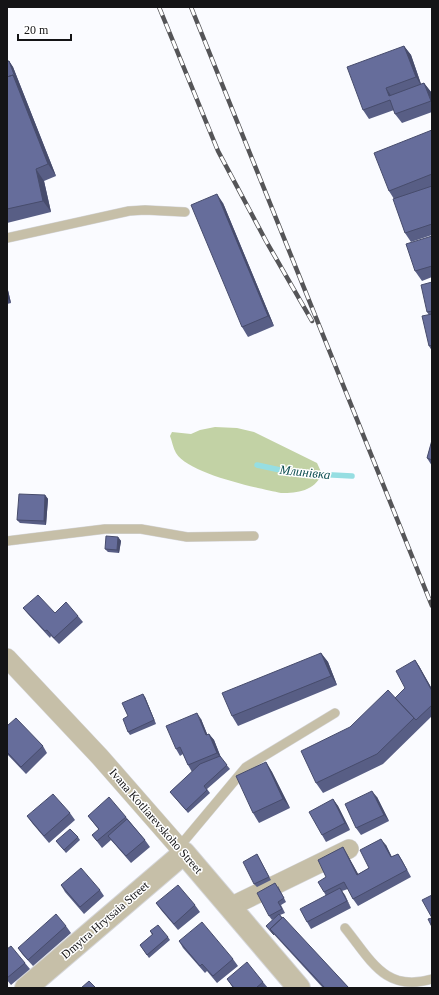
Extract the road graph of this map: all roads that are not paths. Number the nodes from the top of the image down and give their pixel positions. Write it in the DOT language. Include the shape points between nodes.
graph roads {
  1 [pos="185,212"];
  2 [pos="7,238"];
  3 [pos="254,536"];
  4 [pos="7,541"];
  5 [pos="7,658"];
  6 [pos="335,713"];
  7 [pos="349,849"];
  8 [pos="182,850"];
  9 [pos="230,907"];
  10 [pos="345,928"];
  11 [pos="432,979"];
  12 [pos="26,988"];
  13 [pos="299,988"];
  1 -- 2 [label="lane" via="129,211"];
  3 -- 4 [label="lane" via="188,537 141,529 105,528"];
  5 -- 8 [label="street, Ivana Kotliarevskoho Street" via="100,757"];
  6 -- 8 [label="lane" via="246,767"];
  7 -- 9 [label="street"];
  8 -- 9 [label="street, Ivana Kotliarevskoho Street"];
  8 -- 12 [label="street, Dmytra Hrytsaia Street"];
  9 -- 13 [label="street, Ivana Kotliarevskoho Street"];
  10 -- 11 [label="lane" via="380,971 392,980 419,983"];
}
